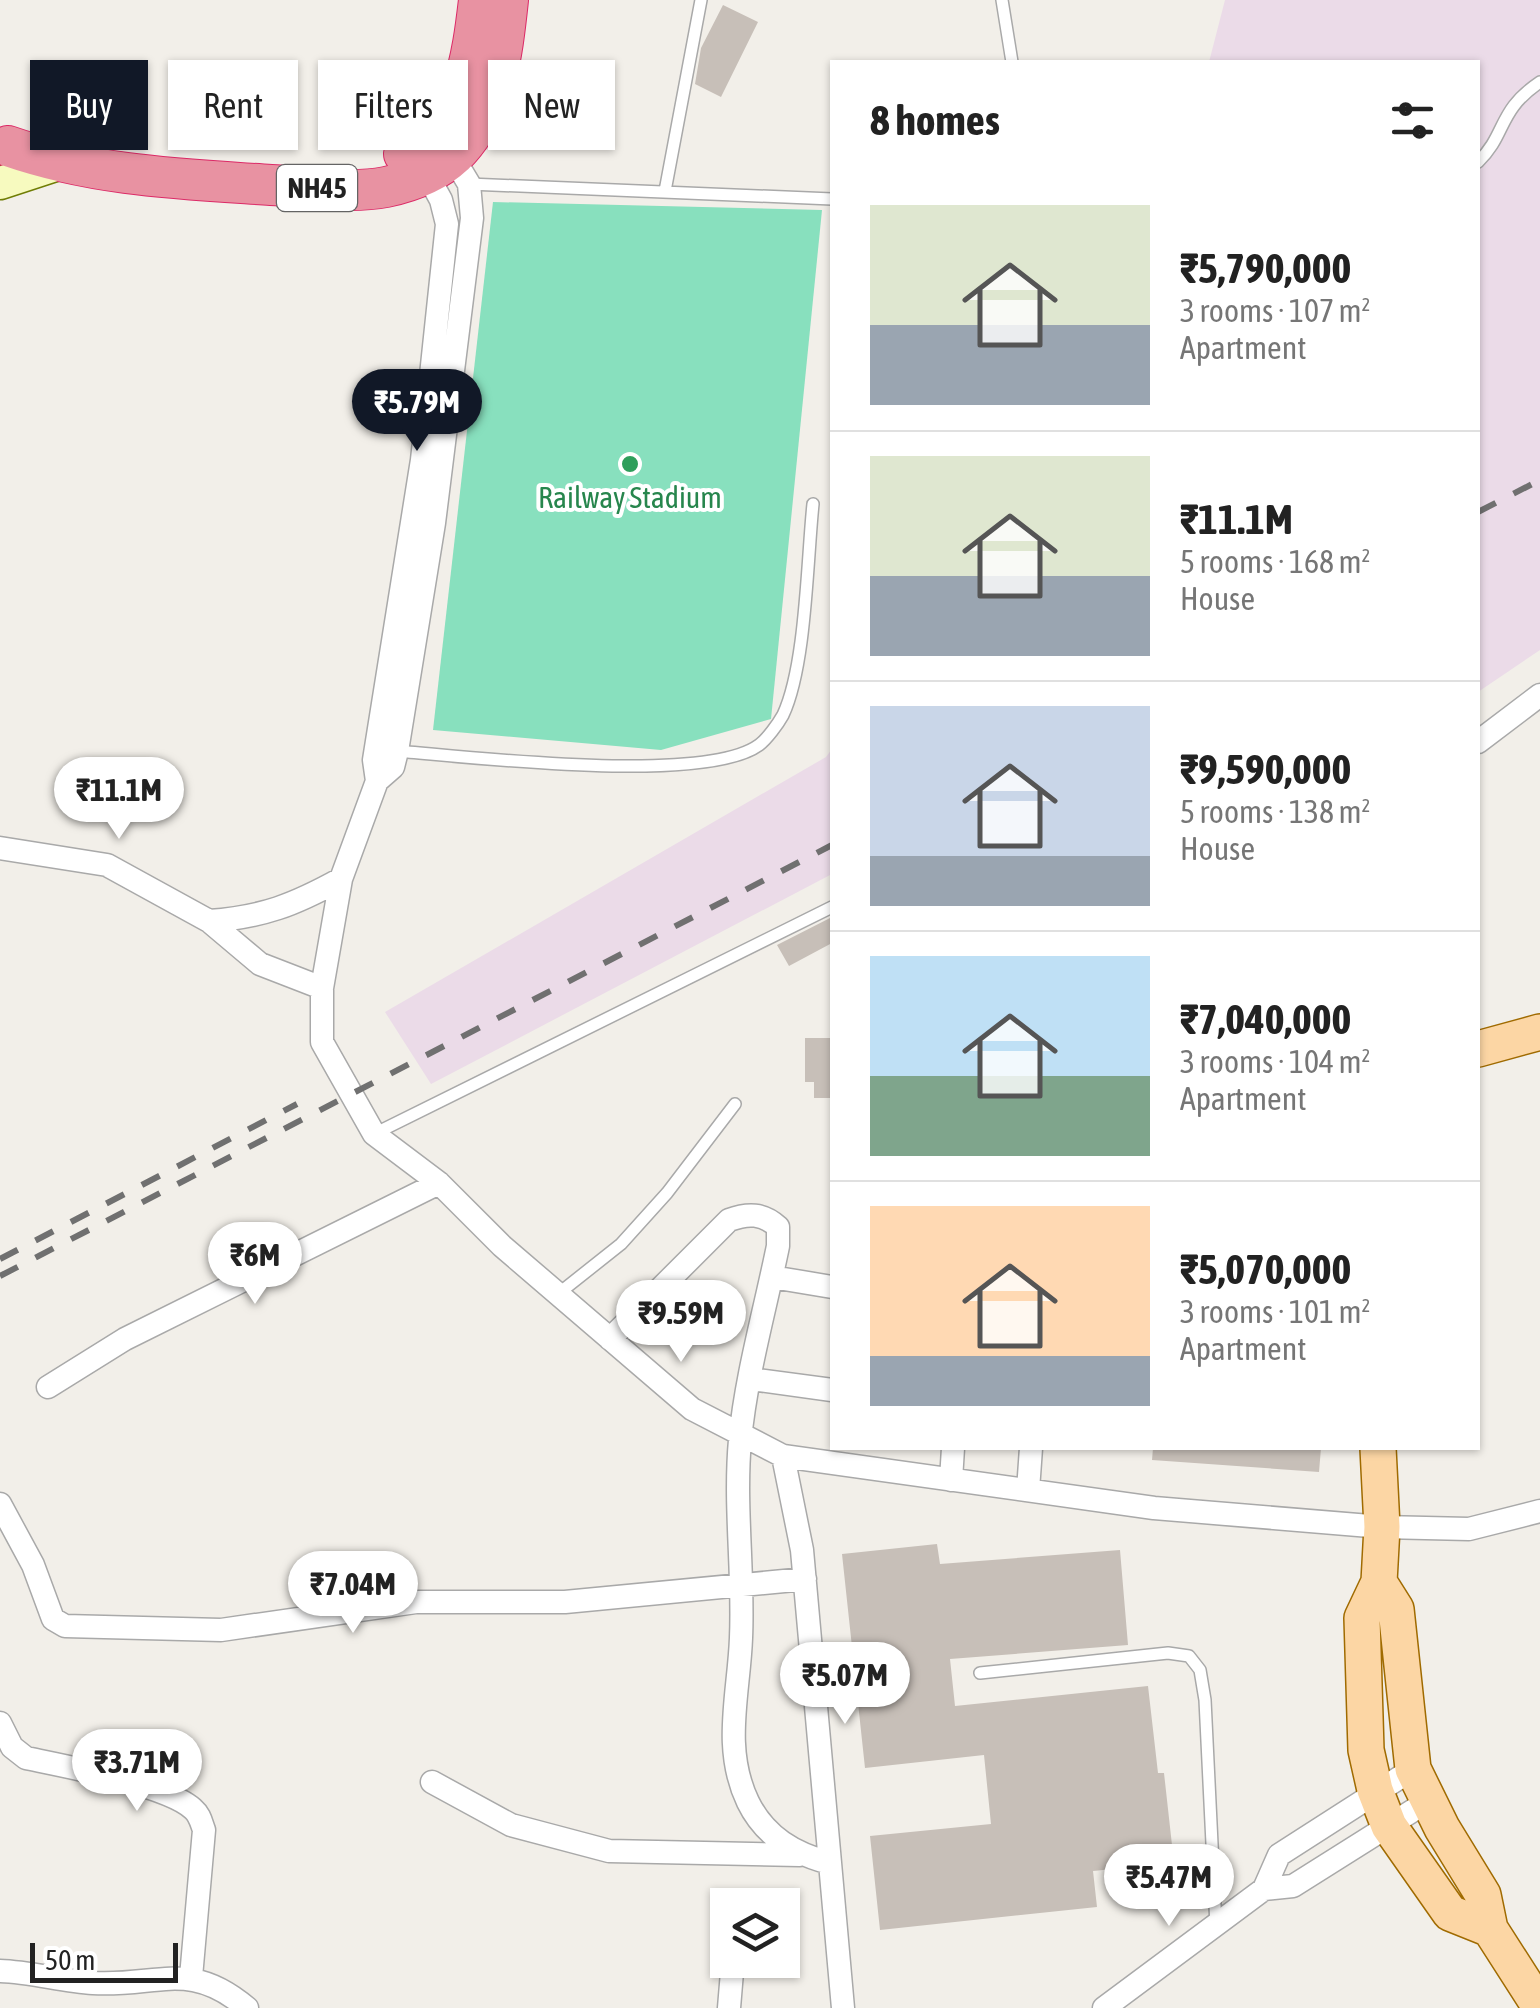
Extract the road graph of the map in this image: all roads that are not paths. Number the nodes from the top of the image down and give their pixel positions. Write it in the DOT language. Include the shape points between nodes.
graph roads {
  1 [pos="479,0"];
  2 [pos="508,0"];
  3 [pos="700,0"];
  4 [pos="1002,0"];
  5 [pos="1012,60"];
  6 [pos="1540,82"];
  7 [pos="3,158"];
  8 [pos="440,160"];
  9 [pos="1480,160"];
  10 [pos="665,191"];
  11 [pos="830,199"];
  12 [pos="812,504"];
  13 [pos="1540,695"];
  14 [pos="1480,740"];
  15 [pos="397,751"];
  16 [pos="377,781"];
  17 [pos="0,848"];
  18 [pos="342,879"];
  19 [pos="830,908"];
  20 [pos="209,921"];
  21 [pos="322,988"];
  22 [pos="1540,1032"];
  23 [pos="1480,1049"];
  24 [pos="735,1104"];
  25 [pos="374,1134"];
  26 [pos="439,1183"];
  27 [pos="772,1277"];
  28 [pos="830,1287"];
  29 [pos="558,1294"];
  30 [pos="610,1339"];
  31 [pos="751,1379"];
  32 [pos="48,1387"];
  33 [pos="830,1390"];
  34 [pos="740,1436"];
  35 [pos="953,1450"];
  36 [pos="1032,1450"];
  37 [pos="1378,1450"];
  38 [pos="782,1456"];
  39 [pos="951,1480"];
  40 [pos="1028,1490"];
  41 [pos="0,1504"];
  42 [pos="1540,1512"];
  43 [pos="1382,1527"];
  44 [pos="805,1579"];
  45 [pos="743,1582"];
  46 [pos="1379,1582"];
  47 [pos="980,1673"];
  48 [pos="0,1723"];
  49 [pos="1413,1769"];
  50 [pos="432,1782"];
  51 [pos="1375,1790"];
  52 [pos="1428,1801"];
  53 [pos="1390,1826"];
  54 [pos="800,1855"];
  55 [pos="830,1862"];
  56 [pos="1264,1889"];
  57 [pos="1216,1928"];
  58 [pos="1490,1929"];
  59 [pos="1526,1965"];
  60 [pos="0,1971"];
  61 [pos="190,1977"];
  62 [pos="732,1978"];
  63 [pos="1540,2006"];
  64 [pos="247,2008"];
  65 [pos="729,2008"];
  66 [pos="843,2008"];
  67 [pos="1104,2008"];
  1 -- 8 [label="highway"];
  2 -- 8 [label="highway" via="492,99 479,124"];
  3 -- 10 [label="lane"];
  4 -- 5 [label="lane"];
  6 -- 9 [label="lane" via="1508,108"];
  7 -- 8 [label="highway, NH45"];
  8 -- 10 [label="lane"];
  8 -- 15 [label="street" via="472,218"];
  8 -- 16 [label="street" via="447,224 422,460 374,760"];
  10 -- 11 [label="lane"];
  12 -- 15 [label="lane" via="794,683 781,718 758,745 705,763 574,765"];
  13 -- 14 [label="street"];
  15 -- 16 [label="street" via="393,767"];
  16 -- 18 [label="street"];
  17 -- 20 [label="street" via="108,865"];
  18 -- 20 [label="street" via="256,917"];
  18 -- 21 [label="street"];
  19 -- 25 [label="lane"];
  20 -- 21 [label="street" via="260,964"];
  21 -- 25 [label="street" via="322,1042"];
  22 -- 23 [label="main road"];
  24 -- 29 [label="lane" via="621,1244"];
  25 -- 26 [label="street"];
  26 -- 29 [label="street"];
  26 -- 32 [label="street" via="125,1339"];
  27 -- 28 [label="street"];
  27 -- 30 [label="street" via="778,1226 744,1214 729,1220"];
  27 -- 31 [label="street"];
  29 -- 30 [label="street"];
  30 -- 34 [label="street" via="692,1410"];
  31 -- 33 [label="street"];
  31 -- 34 [label="street"];
  34 -- 38 [label="street"];
  34 -- 45 [label="street"];
  35 -- 39 [label="street"];
  36 -- 40 [label="street"];
  37 -- 43 [label="main road"];
  38 -- 39 [label="street"];
  38 -- 44 [label="street"];
  39 -- 40 [label="street"];
  40 -- 43 [label="street"];
  41 -- 45 [label="street" via="33,1564 52,1619 65,1626 220,1630 416,1602 565,1602"];
  42 -- 43 [label="street" via="1470,1529"];
  43 -- 46 [label="main road"];
  44 -- 45 [label="street"];
  44 -- 55 [label="street"];
  45 -- 54 [label="street" via="732,1728 736,1765 748,1804 773,1837"];
  46 -- 49 [label="main road" via="1396,1609"];
  46 -- 51 [label="main road" via="1362,1618 1366,1750"];
  47 -- 57 [label="lane" via="1189,1656 1200,1670 1204,1700"];
  48 -- 61 [label="street" via="26,1758 138,1786 198,1813 204,1830"];
  49 -- 51 [label="street"];
  49 -- 52 [label="main road"];
  50 -- 54 [label="street" via="511,1825 609,1851"];
  51 -- 53 [label="main road"];
  51 -- 56 [label="street" via="1278,1855"];
  52 -- 53 [label="street"];
  52 -- 58 [label="main road" via="1482,1895"];
  53 -- 56 [label="street" via="1293,1886"];
  53 -- 58 [label="main road" via="1450,1913"];
  54 -- 55 [label="street"];
  55 -- 66 [label="street"];
  56 -- 57 [label="street"];
  57 -- 67 [label="street"];
  58 -- 59 [label="main road"];
  59 -- 63 [label="main road"];
  60 -- 61 [label="street" via="92,1983"];
  61 -- 64 [label="street" via="221,1988"];
  62 -- 65 [label="street"];
}
